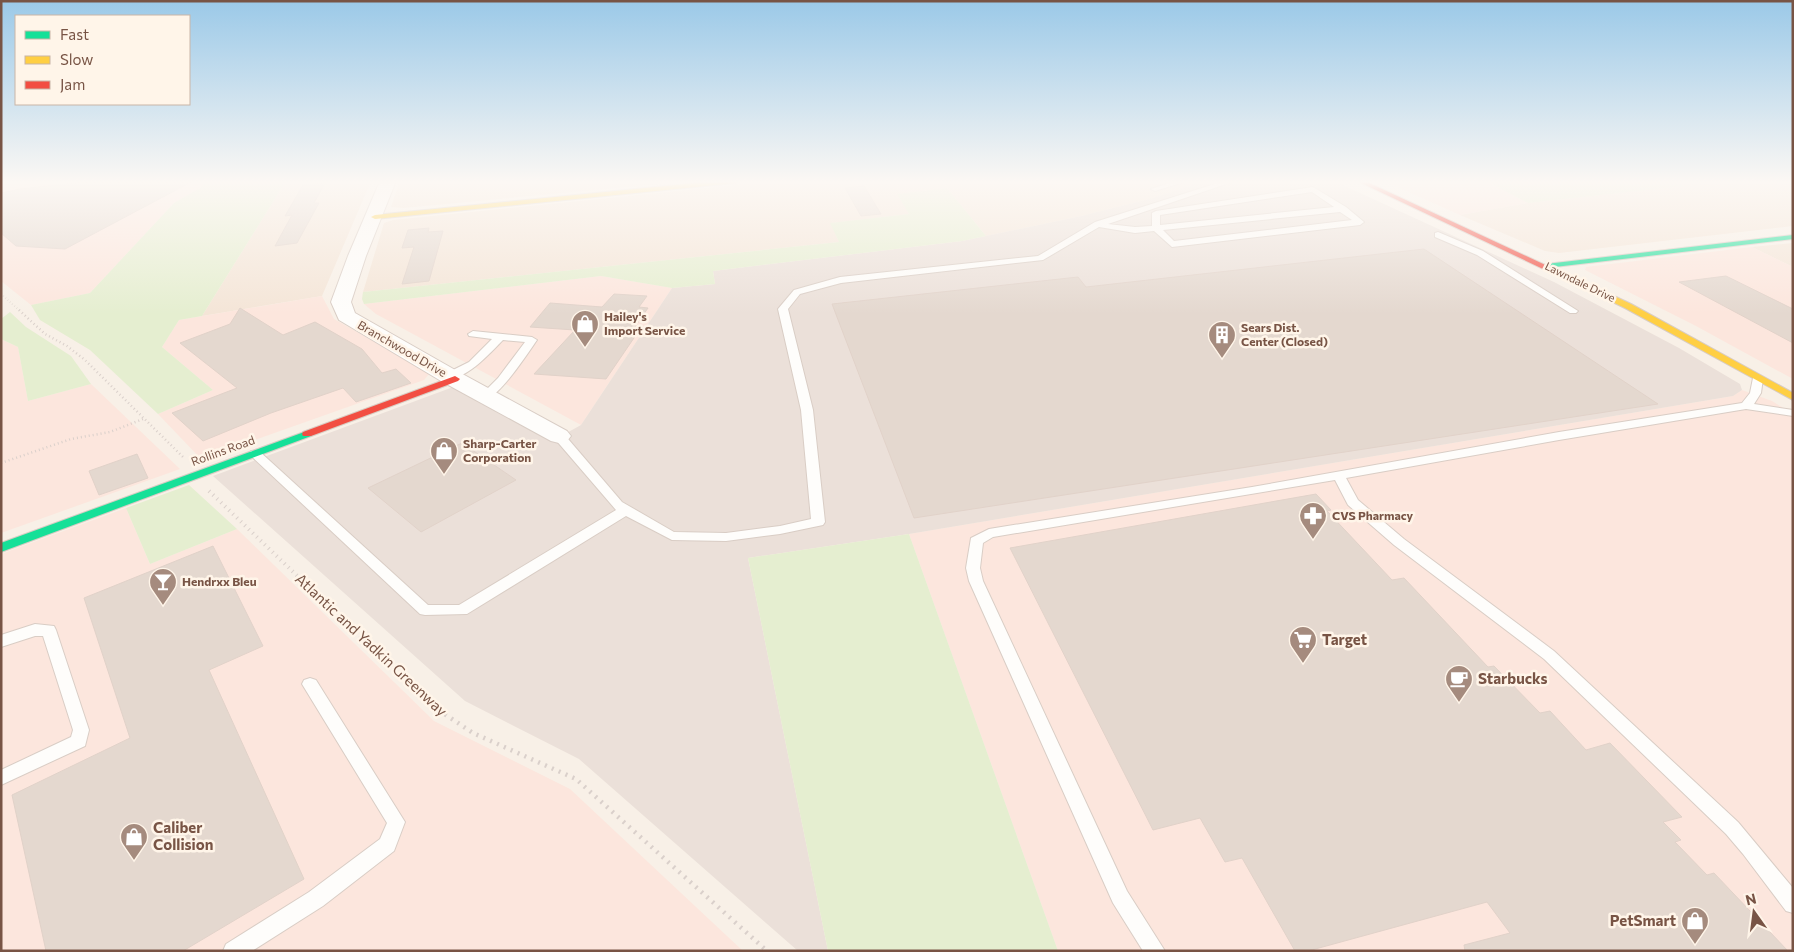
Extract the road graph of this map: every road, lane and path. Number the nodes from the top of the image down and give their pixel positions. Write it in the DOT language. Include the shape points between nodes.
graph roads {
  1 [pos="371,225"];
  2 [pos="1096,225"];
  3 [pos="1107,225"];
  4 [pos="1181,225"];
  5 [pos="1331,225"];
  6 [pos="1458,225"];
  7 [pos="1156,228"];
  8 [pos="1438,235"];
  9 [pos="1793,237"];
  10 [pos="1503,246"];
  11 [pos="1480,253"];
  12 [pos="1546,266"];
  13 [pos="1,294"];
  14 [pos="1573,311"];
  15 [pos="472,334"];
  16 [pos="500,337"];
  17 [pos="452,378"];
  18 [pos="1758,378"];
  19 [pos="486,396"];
  20 [pos="1793,397"];
  21 [pos="1746,406"];
  22 [pos="1793,413"];
  23 [pos="143,419"];
  24 [pos="559,436"];
  25 [pos="255,454"];
  26 [pos="187,461"];
  27 [pos="1,463"];
  28 [pos="1338,475"];
  29 [pos="208,490"];
  30 [pos="626,510"];
  31 [pos="1,548"];
  32 [pos="1,641"];
  33 [pos="310,684"];
  34 [pos="1,778"];
  35 [pos="1793,904"];
  36 [pos="233,951"];
  37 [pos="766,951"];
  38 [pos="1155,951"];
  1 -- 17 [label="street, Branchwood Drive" via="341,302 346,316"];
  2 -- 30 [label="lane" via="1040,258 840,280 797,292 783,309 807,410 818,522 726,537 672,536"];
  3 -- 7 [label="lane" via="1135,230"];
  4 -- 7 [label="lane"];
  5 -- 7 [label="lane" via="1172,244"];
  6 -- 10 [label="street, Lawndale Drive"];
  8 -- 11 [label="lane"];
  9 -- 12 [label="street"];
  10 -- 11 [label="lane"];
  10 -- 12 [label="street, Lawndale Drive"];
  11 -- 14 [label="lane"];
  12 -- 18 [label="street, Lawndale Drive" via="1628,306"];
  13 -- 23 [label="path" via="33,325 85,360"];
  15 -- 16 [label="lane"];
  16 -- 17 [label="lane" via="473,364"];
  16 -- 19 [label="lane" via="532,340"];
  17 -- 19 [label="street, Branchwood Drive"];
  17 -- 25 [label="street, Rollins Road"];
  18 -- 20 [label="street, Lawndale Drive"];
  18 -- 21 [label="lane" via="1758,390"];
  19 -- 24 [label="street, Branchwood Drive"];
  21 -- 22 [label="lane"];
  21 -- 28 [label="lane"];
  23 -- 26 [label="path"];
  23 -- 27 [label="path" via="110,432 71,439"];
  24 -- 30 [label="lane" via="617,505"];
  25 -- 30 [label="lane" via="425,610 462,610"];
  25 -- 31 [label="street, Rollins Road"];
  28 -- 35 [label="lane" via="1352,502 1399,542 1549,655 1606,707 1732,828"];
  28 -- 38 [label="lane" via="989,533 976,540 976,581 1120,898"];
  29 -- 37 [label="path, Atlantic and Yadkin Greenway" via="434,707 461,727 488,741 576,779"];
  32 -- 34 [label="lane" via="35,630 49,630 81,730 78,741"];
  33 -- 36 [label="lane" via="396,822 387,845 316,899"];
}
